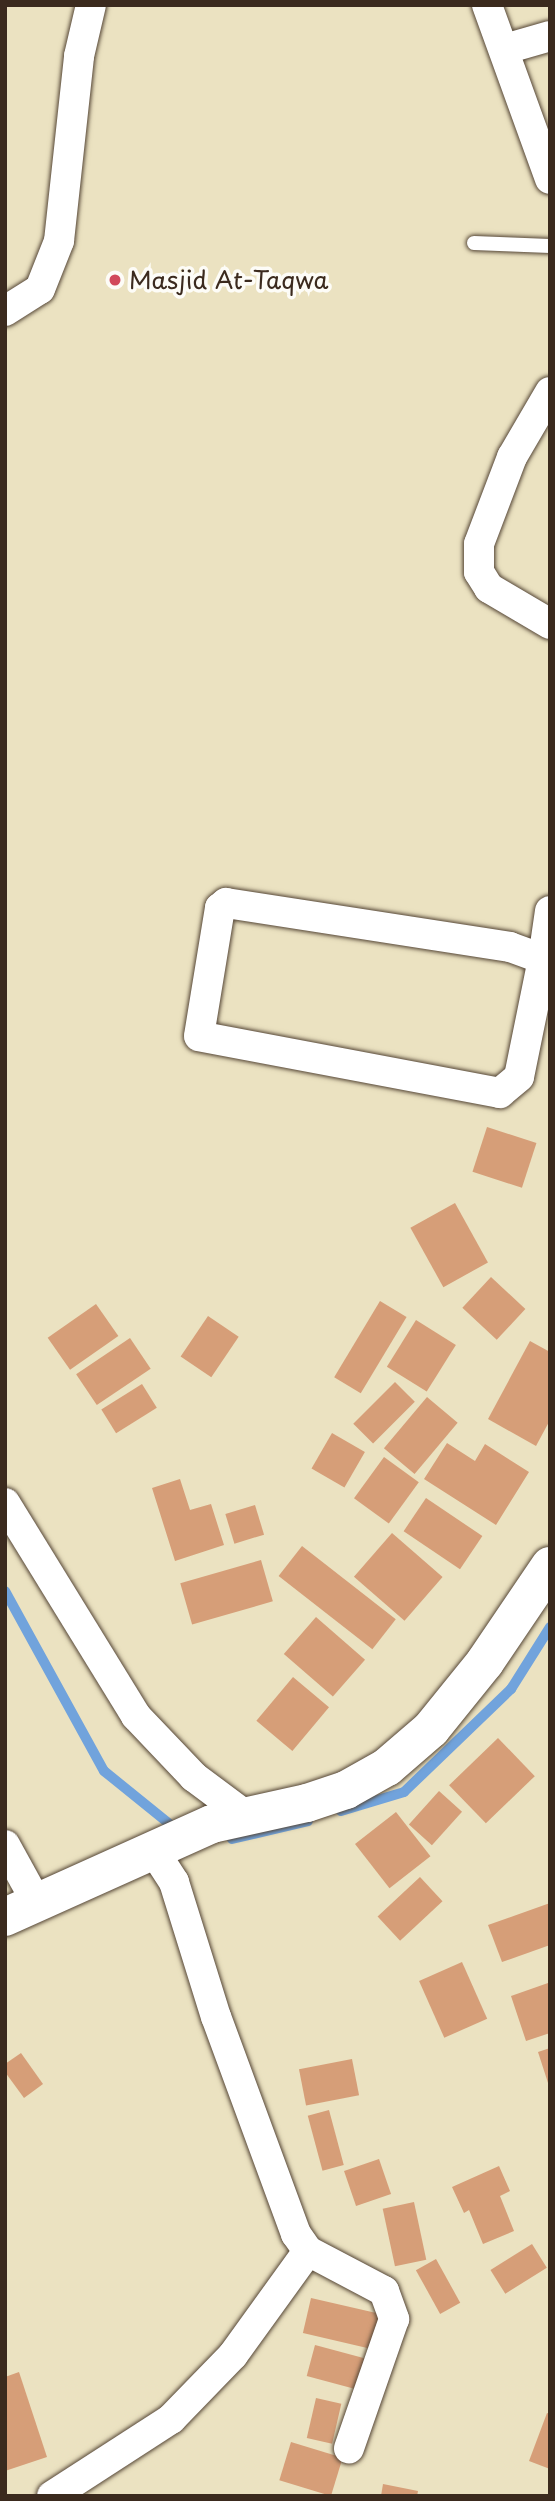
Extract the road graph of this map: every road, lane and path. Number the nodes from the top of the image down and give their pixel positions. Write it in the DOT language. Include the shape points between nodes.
graph roads {
  1 [pos="91,5"];
  2 [pos="487,5"];
  3 [pos="550,36"];
  4 [pos="505,50"];
  5 [pos="550,179"];
  6 [pos="474,243"];
  7 [pos="550,246"];
  8 [pos="5,311"];
  9 [pos="550,392"];
  10 [pos="550,624"];
  11 [pos="550,911"];
  12 [pos="546,962"];
  13 [pos="5,1503"];
  14 [pos="550,1566"];
  15 [pos="229,1819"];
  16 [pos="5,1845"];
  17 [pos="166,1846"];
  18 [pos="21,1910"];
  19 [pos="308,2251"];
  20 [pos="349,2448"];
  21 [pos="52,2496"];
  1 -- 8 [label="street" via="79,56 59,241 40,289"];
  2 -- 4 [label="street"];
  3 -- 4 [label="street"];
  4 -- 5 [label="street"];
  6 -- 7 [label="lane"];
  9 -- 10 [label="street" via="512,457 479,544 478,572 489,588"];
  11 -- 12 [label="street"];
  12 -- 12 [label="street" via="510,947 226,903 220,908 199,1036 500,1093 519,1077"];
  13 -- 15 [label="street" via="136,1716"];
  14 -- 15 [label="main road" via="431,1729 387,1768 333,1794"];
  15 -- 17 [label="main road"];
  16 -- 18 [label="street"];
  17 -- 18 [label="main road"];
  17 -- 19 [label="street" via="221,2029 296,2234"];
  19 -- 20 [label="street" via="384,2291 394,2319"];
  19 -- 21 [label="street" via="233,2355 171,2419"];
}
